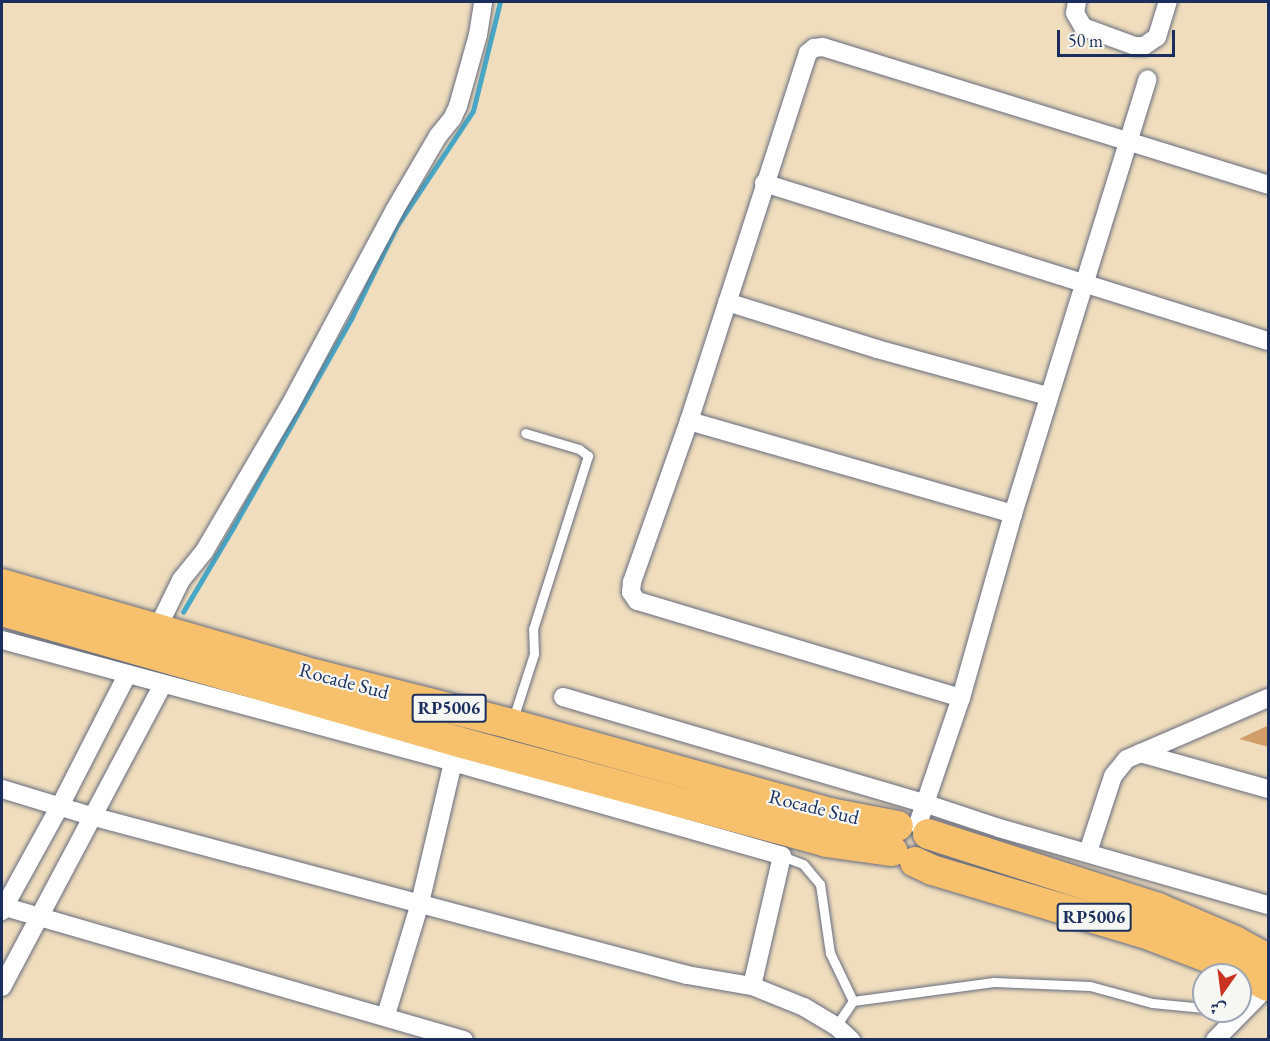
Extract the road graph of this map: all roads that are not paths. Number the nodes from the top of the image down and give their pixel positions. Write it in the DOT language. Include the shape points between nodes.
graph roads {
  1 [pos="483,2"];
  2 [pos="1077,2"];
  3 [pos="1168,2"];
  4 [pos="1148,79"];
  5 [pos="1127,143"];
  6 [pos="764,183"];
  7 [pos="1269,184"];
  8 [pos="1085,284"];
  9 [pos="727,302"];
  10 [pos="1269,341"];
  11 [pos="1048,396"];
  12 [pos="689,421"];
  13 [pos="525,433"];
  14 [pos="1013,514"];
  15 [pos="2,584"];
  16 [pos="2,611"];
  17 [pos="157,629"];
  18 [pos="2,640"];
  19 [pos="127,675"];
  20 [pos="163,684"];
  21 [pos="563,697"];
  22 [pos="1269,698"];
  23 [pos="961,699"];
  24 [pos="512,724"];
  25 [pos="1140,753"];
  26 [pos="453,762"];
  27 [pos="2,789"];
  28 [pos="1269,789"];
  29 [pos="60,806"];
  30 [pos="91,816"];
  31 [pos="913,834"];
  32 [pos="1088,852"];
  33 [pos="782,856"];
  34 [pos="420,903"];
  35 [pos="1269,905"];
  36 [pos="2,908"];
  37 [pos="38,919"];
  38 [pos="1269,959"];
  39 [pos="752,986"];
  40 [pos="2,987"];
  41 [pos="1257,997"];
  42 [pos="853,1001"];
  43 [pos="1192,1007"];
  44 [pos="386,1015"];
  45 [pos="836,1026"];
  46 [pos="464,1040"];
  47 [pos="851,1040"];
  48 [pos="1215,1040"];
  1 -- 17 [label="street" via="469,68 452,119 394,211 288,407 205,550 181,580"];
  2 -- 3 [label="street" via="1075,13 1083,27 1136,46 1144,46 1157,37"];
  4 -- 5 [label="street"];
  5 -- 6 [label="street" via="823,47 808,53"];
  5 -- 7 [label="street"];
  5 -- 8 [label="street"];
  6 -- 8 [label="street"];
  6 -- 9 [label="street"];
  8 -- 10 [label="street"];
  8 -- 11 [label="street"];
  9 -- 11 [label="street"];
  9 -- 12 [label="street"];
  11 -- 14 [label="street"];
  12 -- 14 [label="street"];
  12 -- 23 [label="street" via="632,582 631,592 637,602"];
  13 -- 24 [label="lane" via="579,448 588,456 533,628 534,654"];
  14 -- 23 [label="street"];
  15 -- 17 [label="highway, Rocade Sud / RP5006"];
  16 -- 31 [label="highway, Rocade Sud / RP5006" via="826,842"];
  17 -- 24 [label="highway, Rocade Sud / RP5006"];
  18 -- 19 [label="street"];
  19 -- 20 [label="street"];
  19 -- 29 [label="street"];
  20 -- 26 [label="street"];
  20 -- 30 [label="street"];
  21 -- 31 [label="street"];
  22 -- 25 [label="street"];
  23 -- 31 [label="street"];
  24 -- 31 [label="highway, Rocade Sud / RP5006"];
  25 -- 28 [label="street"];
  25 -- 32 [label="street" via="1117,769"];
  26 -- 33 [label="street"];
  26 -- 34 [label="street"];
  27 -- 29 [label="street"];
  29 -- 30 [label="street"];
  29 -- 36 [label="street"];
  30 -- 34 [label="street"];
  30 -- 37 [label="street"];
  31 -- 32 [label="street" via="999,828"];
  31 -- 38 [label="highway, Rocade Sud / RP5006" via="1158,908"];
  31 -- 41 [label="highway, Rocade Sud / RP5006" via="932,870 1144,933 1216,960"];
  32 -- 35 [label="street"];
  33 -- 39 [label="street"];
  33 -- 42 [label="lane" via="803,864 820,884 830,953"];
  34 -- 39 [label="street" via="687,975"];
  34 -- 44 [label="street"];
  36 -- 37 [label="street"];
  37 -- 40 [label="street"];
  37 -- 44 [label="street"];
  39 -- 45 [label="street" via="804,1007"];
  41 -- 48 [label="street"];
  42 -- 43 [label="lane" via="994,982 1090,986 1152,1003"];
  42 -- 45 [label="lane"];
  44 -- 46 [label="street"];
  45 -- 47 [label="street"];
}
